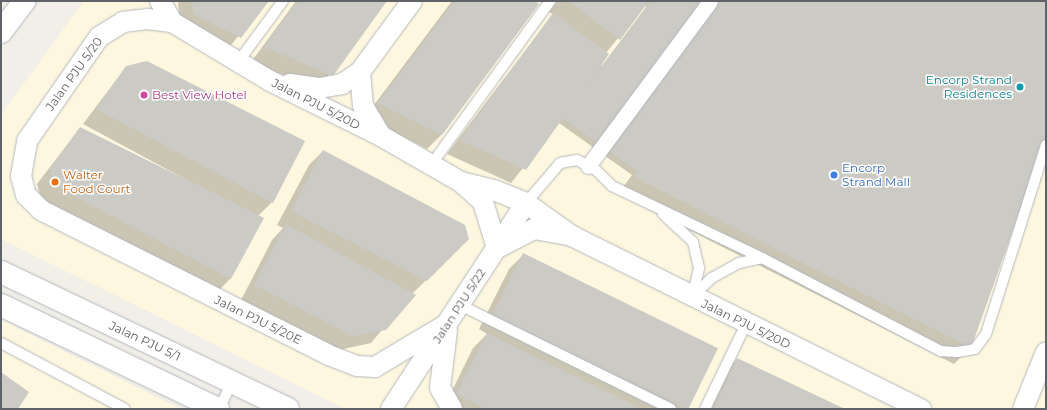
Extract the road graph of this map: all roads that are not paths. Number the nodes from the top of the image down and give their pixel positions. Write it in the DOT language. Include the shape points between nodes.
graph roads {
  1 [pos="24,1"];
  2 [pos="160,1"];
  3 [pos="283,1"];
  4 [pos="412,1"];
  5 [pos="550,1"];
  6 [pos="710,1"];
  7 [pos="172,22"];
  8 [pos="1,32"];
  9 [pos="238,62"];
  10 [pos="360,72"];
  11 [pos="270,81"];
  12 [pos="381,136"];
  13 [pos="1046,145"];
  14 [pos="23,158"];
  15 [pos="431,165"];
  16 [pos="588,166"];
  17 [pos="461,182"];
  18 [pos="526,203"];
  19 [pos="655,207"];
  20 [pos="572,236"];
  21 [pos="498,248"];
  22 [pos="762,258"];
  23 [pos="1,272"];
  24 [pos="692,298"];
  25 [pos="460,305"];
  26 [pos="3,311"];
  27 [pos="448,324"];
  28 [pos="746,324"];
  29 [pos="1,343"];
  30 [pos="1046,352"];
  31 [pos="232,382"];
  32 [pos="1035,383"];
  33 [pos="125,409"];
  34 [pos="218,409"];
  35 [pos="288,409"];
  36 [pos="391,409"];
  37 [pos="452,409"];
  38 [pos="671,409"];
  39 [pos="705,409"];
  40 [pos="921,409"];
  41 [pos="1010,409"];
  42 [pos="1023,409"];
  1 -- 8 [label="street"];
  2 -- 7 [label="street"];
  3 -- 9 [label="lane"];
  4 -- 10 [label="street"];
  5 -- 15 [label="lane"];
  6 -- 16 [label="street"];
  7 -- 9 [label="street, Jalan PJU 5/20D"];
  7 -- 14 [label="street, Jalan PJU 5/20" via="147,19 123,22 99,37 26,141"];
  9 -- 11 [label="street, Jalan PJU 5/20D"];
  10 -- 11 [label="street" via="342,84 320,88"];
  10 -- 12 [label="street" via="363,106"];
  11 -- 12 [label="street, Jalan PJU 5/20D"];
  12 -- 15 [label="street, Jalan PJU 5/20D"];
  13 -- 22 [label="lane" via="986,334 975,349 941,351"];
  14 -- 27 [label="street, Jalan PJU 5/20E" via="21,176 26,195 41,210 350,363 375,367"];
  15 -- 17 [label="street, Jalan PJU 5/20D"];
  16 -- 18 [label="lane" via="578,160 560,163"];
  16 -- 19 [label="lane" via="612,186"];
  17 -- 18 [label="street, Jalan PJU 5/20D" via="494,190"];
  17 -- 21 [label="street, Jalan PJU 5/20D" via="482,202"];
  18 -- 20 [label="street, Jalan PJU 5/20D"];
  18 -- 21 [label="street, Jalan PJU 5/22"];
  19 -- 22 [label="lane"];
  19 -- 24 [label="lane" via="693,242 699,268"];
  20 -- 21 [label="street, Jalan PJU 5/20D" via="534,229 516,235"];
  20 -- 24 [label="street, Jalan PJU 5/20D"];
  21 -- 25 [label="street, Jalan PJU 5/22"];
  22 -- 24 [label="lane" via="739,263 712,278"];
  23 -- 31 [label="street, Jalan PJU 5/1"];
  24 -- 28 [label="street, Jalan PJU 5/20D"];
  25 -- 27 [label="street, Jalan PJU 5/22"];
  25 -- 38 [label="lane"];
  26 -- 34 [label="street"];
  27 -- 36 [label="street, Jalan PJU 5/22"];
  27 -- 37 [label="street" via="440,388"];
  28 -- 39 [label="lane"];
  28 -- 40 [label="street, Jalan PJU 5/20D"];
  29 -- 33 [label="lane"];
  30 -- 32 [label="street"];
  31 -- 34 [label="lane"];
  31 -- 35 [label="street, Jalan PJU 5/1"];
  32 -- 41 [label="street" via="1020,403"];
  32 -- 42 [label="street"];
}
